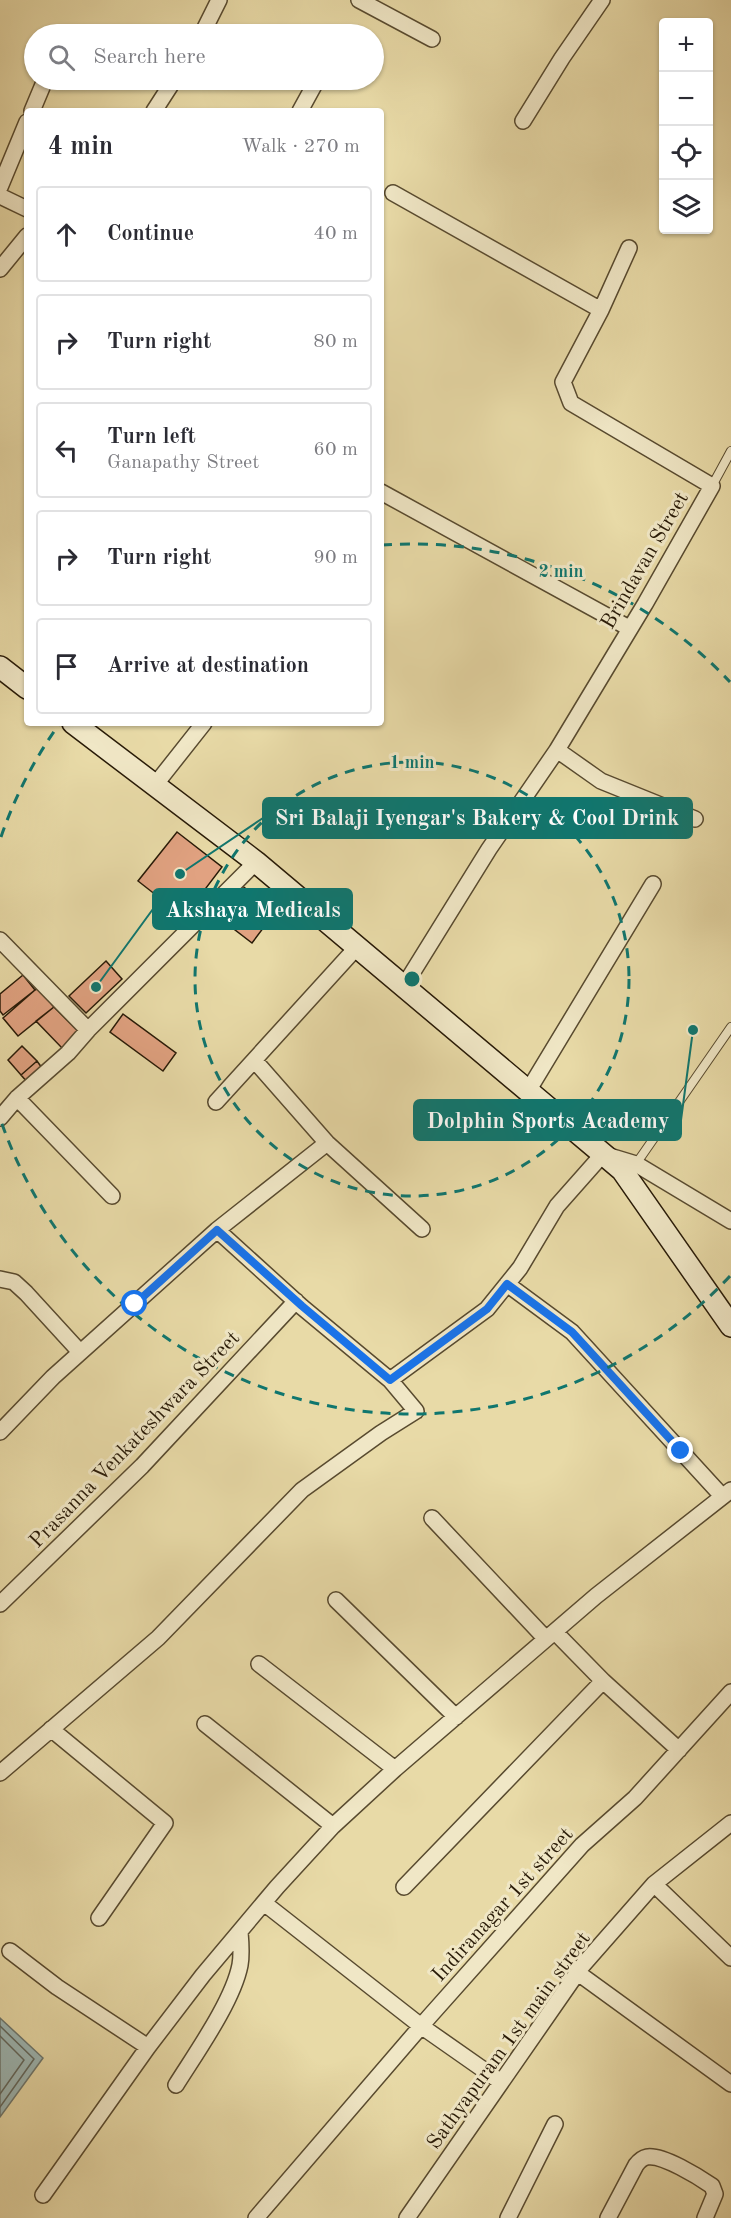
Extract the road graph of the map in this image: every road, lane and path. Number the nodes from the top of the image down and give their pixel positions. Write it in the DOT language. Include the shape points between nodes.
graph roads {
  1 [pos="219,0"];
  2 [pos="359,0"];
  3 [pos="602,0"];
  4 [pos="207,24"];
  5 [pos="432,39"];
  6 [pos="41,90"];
  7 [pos="168,90"];
  8 [pos="312,90"];
  9 [pos="33,108"];
  10 [pos="156,108"];
  11 [pos="302,108"];
  12 [pos="523,121"];
  13 [pos="24,129"];
  14 [pos="0,187"];
  15 [pos="393,193"];
  16 [pos="0,196"];
  17 [pos="24,208"];
  18 [pos="24,240"];
  19 [pos="629,248"];
  20 [pos="0,269"];
  21 [pos="601,310"];
  22 [pos="731,452"];
  23 [pos="712,486"];
  24 [pos="384,494"];
  25 [pos="629,628"];
  26 [pos="0,667"];
  27 [pos="24,686"];
  28 [pos="78,726"];
  29 [pos="202,726"];
  30 [pos="557,750"];
  31 [pos="155,785"];
  32 [pos="695,819"];
  33 [pos="256,862"];
  34 [pos="653,884"];
  35 [pos="0,940"];
  36 [pos="357,947"];
  37 [pos="404,986"];
  38 [pos="731,1027"];
  39 [pos="88,1030"];
  40 [pos="255,1061"];
  41 [pos="528,1091"];
  42 [pos="17,1098"];
  43 [pos="216,1102"];
  44 [pos="2,1112"];
  45 [pos="327,1143"];
  46 [pos="603,1154"];
  47 [pos="636,1164"];
  48 [pos="112,1196"];
  49 [pos="731,1221"];
  50 [pos="422,1229"];
  51 [pos="217,1230"];
  52 [pos="0,1279"];
  53 [pos="507,1284"];
  54 [pos="297,1301"];
  55 [pos="731,1326"];
  56 [pos="80,1352"];
  57 [pos="390,1380"];
  58 [pos="0,1432"];
  59 [pos="727,1493"];
  60 [pos="432,1518"];
  61 [pos="336,1600"];
  62 [pos="0,1604"];
  63 [pos="550,1636"];
  64 [pos="259,1664"];
  65 [pos="603,1681"];
  66 [pos="731,1692"];
  67 [pos="456,1717"];
  68 [pos="205,1724"];
  69 [pos="51,1730"];
  70 [pos="680,1750"];
  71 [pos="395,1769"];
  72 [pos="0,1773"];
  73 [pos="731,1822"];
  74 [pos="333,1826"];
  75 [pos="654,1884"];
  76 [pos="404,1887"];
  77 [pos="264,1904"];
  78 [pos="99,1918"];
  79 [pos="240,1932"];
  80 [pos="10,1951"];
  81 [pos="731,1958"];
  82 [pos="578,1973"];
  83 [pos="421,2026"];
  84 [pos="148,2047"];
  85 [pos="501,2082"];
  86 [pos="731,2084"];
  87 [pos="176,2085"];
  88 [pos="555,2124"];
  89 [pos="43,2194"];
  90 [pos="255,2218"];
  91 [pos="407,2218"];
  92 [pos="508,2218"];
  93 [pos="608,2218"];
  94 [pos="705,2218"];
  1 -- 4 [label="street"];
  2 -- 5 [label="street"];
  3 -- 12 [label="street"];
  6 -- 9 [label="street"];
  7 -- 10 [label="street"];
  8 -- 11 [label="street"];
  13 -- 14 [label="street"];
  15 -- 21 [label="street"];
  16 -- 17 [label="street"];
  18 -- 20 [label="street"];
  19 -- 21 [label="street, Brindavan Street"];
  21 -- 23 [label="street, Brindavan Street" via="562,382 570,403"];
  22 -- 23 [label="lane"];
  23 -- 25 [label="street, Brindavan Street"];
  24 -- 25 [label="street"];
  25 -- 30 [label="street, Brindavan Street"];
  26 -- 27 [label="street"];
  28 -- 31 [label="street"];
  29 -- 31 [label="street"];
  30 -- 32 [label="street" via="601,781"];
  30 -- 37 [label="street, Brindavan Street" via="489,849"];
  31 -- 33 [label="street"];
  33 -- 36 [label="street"];
  33 -- 39 [label="street"];
  34 -- 41 [label="street"];
  35 -- 39 [label="street"];
  36 -- 37 [label="street"];
  36 -- 40 [label="street"];
  37 -- 41 [label="street"];
  38 -- 47 [label="lane"];
  39 -- 42 [label="street"];
  40 -- 43 [label="street"];
  40 -- 45 [label="street"];
  41 -- 46 [label="street"];
  42 -- 44 [label="street"];
  42 -- 48 [label="street"];
  45 -- 50 [label="street"];
  45 -- 51 [label="street"];
  46 -- 47 [label="street"];
  46 -- 53 [label="street" via="557,1206"];
  46 -- 55 [label="street" via="622,1170"];
  47 -- 49 [label="street"];
  51 -- 54 [label="street"];
  51 -- 56 [label="street"];
  52 -- 56 [label="street" via="14,1282"];
  53 -- 57 [label="street" via="487,1309"];
  53 -- 59 [label="street" via="572,1332"];
  54 -- 57 [label="street"];
  54 -- 62 [label="street, Prasanna Venkateshwara Street" via="142,1466"];
  56 -- 58 [label="street"];
  57 -- 69 [label="street" via="416,1411 302,1490 158,1638"];
  59 -- 63 [label="street"];
  60 -- 63 [label="street"];
  61 -- 67 [label="street"];
  63 -- 65 [label="street"];
  63 -- 67 [label="street"];
  64 -- 71 [label="street"];
  65 -- 70 [label="street"];
  65 -- 76 [label="street"];
  66 -- 70 [label="street, Indiranagar 1st street"];
  67 -- 71 [label="street"];
  68 -- 74 [label="street"];
  69 -- 72 [label="street"];
  69 -- 78 [label="street" via="165,1823"];
  70 -- 83 [label="street, Indiranagar 1st street" via="635,1798 582,1845"];
  71 -- 74 [label="street"];
  73 -- 75 [label="street, Sathyapuram 1st main street"];
  74 -- 77 [label="street"];
  75 -- 81 [label="street"];
  75 -- 82 [label="street, Sathyapuram 1st main street"];
  77 -- 79 [label="street"];
  77 -- 83 [label="street"];
  79 -- 84 [label="street"];
  79 -- 87 [label="street" via="240,1960 234,1980 215,2022"];
  80 -- 84 [label="street"];
  82 -- 85 [label="street, Sathyapuram 1st main street"];
  82 -- 86 [label="street"];
  83 -- 85 [label="street"];
  83 -- 90 [label="street, Indiranagar 1st street"];
  84 -- 89 [label="street"];
  85 -- 91 [label="street, Sathyapuram 1st main street"];
  88 -- 92 [label="street"];
  93 -- 94 [label="street" via="636,2165 649,2157 664,2159 712,2186 715,2194"];
}
